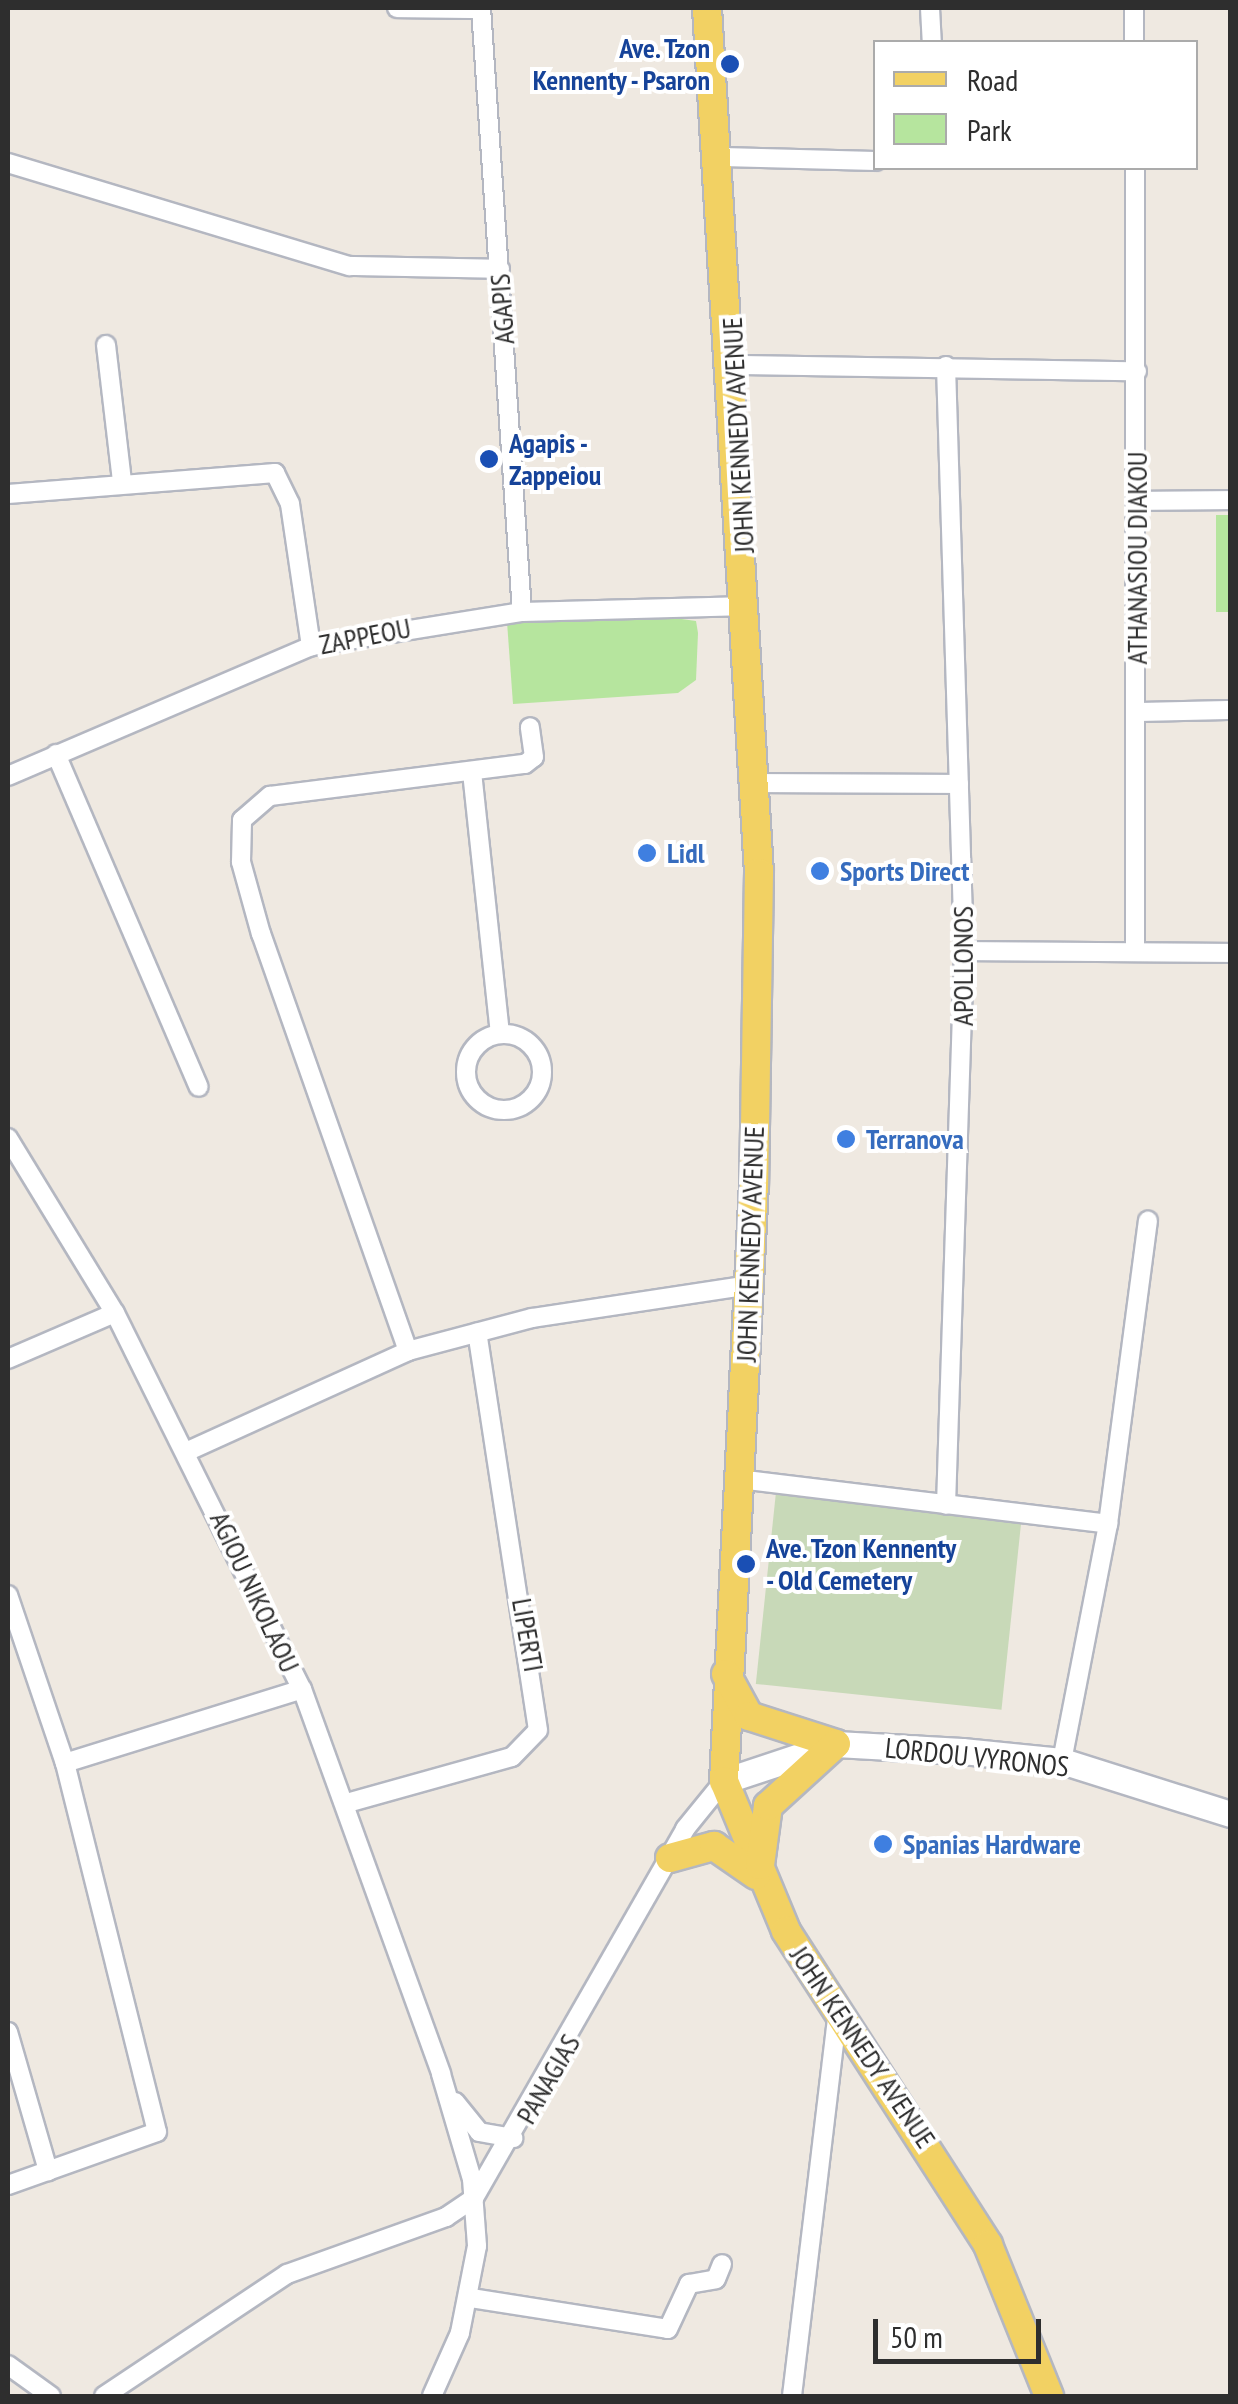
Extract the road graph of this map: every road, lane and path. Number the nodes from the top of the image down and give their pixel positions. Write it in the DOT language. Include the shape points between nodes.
graph roads {
  1 [pos="397,8"];
  2 [pos="481,8"];
  3 [pos="707,8"];
  4 [pos="930,8"];
  5 [pos="1134,8"];
  6 [pos="932,40"];
  7 [pos="1134,40"];
  8 [pos="722,157"];
  9 [pos="873,160"];
  10 [pos="8,163"];
  11 [pos="1135,170"];
  12 [pos="500,270"];
  13 [pos="106,345"];
  14 [pos="735,365"];
  15 [pos="946,366"];
  16 [pos="1137,371"];
  17 [pos="122,482"];
  18 [pos="8,494"];
  19 [pos="1230,500"];
  20 [pos="1137,501"];
  21 [pos="748,606"];
  22 [pos="522,612"];
  23 [pos="311,646"];
  24 [pos="1230,710"];
  25 [pos="1136,712"];
  26 [pos="530,727"];
  27 [pos="56,754"];
  28 [pos="472,772"];
  29 [pos="8,776"];
  30 [pos="757,784"];
  31 [pos="959,784"];
  32 [pos="1135,949"];
  33 [pos="964,951"];
  34 [pos="1230,953"];
  35 [pos="500,1034"];
  36 [pos="199,1086"];
  37 [pos="8,1138"];
  38 [pos="1148,1220"];
  39 [pos="750,1285"];
  40 [pos="115,1313"];
  41 [pos="477,1332"];
  42 [pos="408,1351"];
  43 [pos="8,1359"];
  44 [pos="188,1450"];
  45 [pos="738,1479"];
  46 [pos="946,1505"];
  47 [pos="1108,1524"];
  48 [pos="8,1595"];
  49 [pos="724,1668"];
  50 [pos="302,1689"];
  51 [pos="836,1744"];
  52 [pos="1062,1761"];
  53 [pos="66,1764"];
  54 [pos="724,1781"];
  55 [pos="347,1803"];
  56 [pos="1230,1814"];
  57 [pos="670,1858"];
  58 [pos="761,1880"];
  59 [pos="837,2017"];
  60 [pos="8,2032"];
  61 [pos="441,2074"];
  62 [pos="513,2138"];
  63 [pos="48,2171"];
  64 [pos="8,2186"];
  65 [pos="474,2198"];
  66 [pos="722,2264"];
  67 [pos="471,2298"];
  68 [pos="8,2365"];
  69 [pos="51,2396"];
  70 [pos="104,2396"];
  71 [pos="432,2396"];
  72 [pos="792,2396"];
  73 [pos="1049,2396"];
  1 -- 2 [label="street"];
  2 -- 12 [label="street, AGAPIS"];
  3 -- 8 [label="main road, JOHN KENNEDY AVENUE"];
  4 -- 6 [label="street"];
  5 -- 7 [label="street"];
  8 -- 9 [label="street"];
  8 -- 14 [label="main road, JOHN KENNEDY AVENUE"];
  10 -- 12 [label="street" via="350,266"];
  11 -- 16 [label="street, ATHANASIOU DIAKOU"];
  12 -- 22 [label="street, AGAPIS"];
  13 -- 17 [label="street"];
  14 -- 15 [label="street"];
  14 -- 21 [label="main road, JOHN KENNEDY AVENUE"];
  15 -- 16 [label="street"];
  15 -- 31 [label="street, APOLLONOS"];
  16 -- 20 [label="street, ATHANASIOU DIAKOU"];
  17 -- 18 [label="street"];
  17 -- 23 [label="street" via="250,470 282,479"];
  19 -- 20 [label="street"];
  20 -- 25 [label="street, ATHANASIOU DIAKOU"];
  21 -- 22 [label="street, ZAPPEOU"];
  21 -- 30 [label="main road, JOHN KENNEDY AVENUE"];
  22 -- 23 [label="street, ZAPPEOU"];
  23 -- 27 [label="street, ZAPPEOU"];
  24 -- 25 [label="street"];
  25 -- 32 [label="street, ATHANASIOU DIAKOU"];
  26 -- 28 [label="street" via="530,761"];
  27 -- 29 [label="street, ZAPPEOU"];
  27 -- 36 [label="street"];
  28 -- 35 [label="street"];
  28 -- 42 [label="street" via="270,796 242,820 248,890"];
  30 -- 31 [label="street"];
  30 -- 39 [label="main road, JOHN KENNEDY AVENUE"];
  31 -- 33 [label="street, APOLLONOS"];
  32 -- 33 [label="street"];
  32 -- 34 [label="street"];
  33 -- 46 [label="street, APOLLONOS"];
  35 -- 35 [label="street" via="532,1046 542,1067 538,1091 508,1110 474,1094 466,1069 476,1045"];
  37 -- 40 [label="street, AGIOU NIKOLAOU"];
  38 -- 47 [label="street"];
  39 -- 41 [label="street"];
  39 -- 45 [label="main road, JOHN KENNEDY AVENUE"];
  40 -- 43 [label="street"];
  40 -- 44 [label="street, AGIOU NIKOLAOU"];
  41 -- 42 [label="street"];
  41 -- 55 [label="street, LIPERTI" via="538,1730 512,1757"];
  42 -- 44 [label="street"];
  44 -- 50 [label="street, AGIOU NIKOLAOU"];
  45 -- 46 [label="street"];
  45 -- 49 [label="main road, JOHN KENNEDY AVENUE"];
  46 -- 47 [label="street"];
  47 -- 52 [label="street"];
  48 -- 53 [label="street"];
  49 -- 51 [label="main road" via="749,1716"];
  49 -- 54 [label="main road, JOHN KENNEDY AVENUE"];
  50 -- 53 [label="street"];
  50 -- 55 [label="street, AGIOU NIKOLAOU"];
  51 -- 52 [label="street, LORDOU VYRONOS"];
  51 -- 54 [label="street, LORDOU VYRONOS"];
  51 -- 58 [label="main road" via="768,1806"];
  52 -- 56 [label="street, LORDOU VYRONOS"];
  53 -- 63 [label="street" via="157,2132"];
  54 -- 57 [label="street, PANAGIAS"];
  54 -- 58 [label="main road, JOHN KENNEDY AVENUE"];
  55 -- 61 [label="street, AGIOU NIKOLAOU"];
  57 -- 58 [label="main road" via="714,1846"];
  57 -- 62 [label="street, PANAGIAS"];
  58 -- 59 [label="main road, JOHN KENNEDY AVENUE"];
  59 -- 72 [label="street"];
  59 -- 73 [label="main road, JOHN KENNEDY AVENUE" via="960,2193"];
  60 -- 63 [label="street"];
  61 -- 62 [label="street, AGIOU NIKOLAOU" via="480,2132"];
  61 -- 65 [label="street, AGIOU NIKOLAOU"];
  62 -- 65 [label="street, PANAGIAS"];
  63 -- 64 [label="street"];
  65 -- 67 [label="street"];
  65 -- 70 [label="street" via="446,2217 287,2274"];
  66 -- 67 [label="street" via="716,2278 689,2284 678,2324 668,2329"];
  67 -- 71 [label="street"];
  68 -- 69 [label="street"];
}
